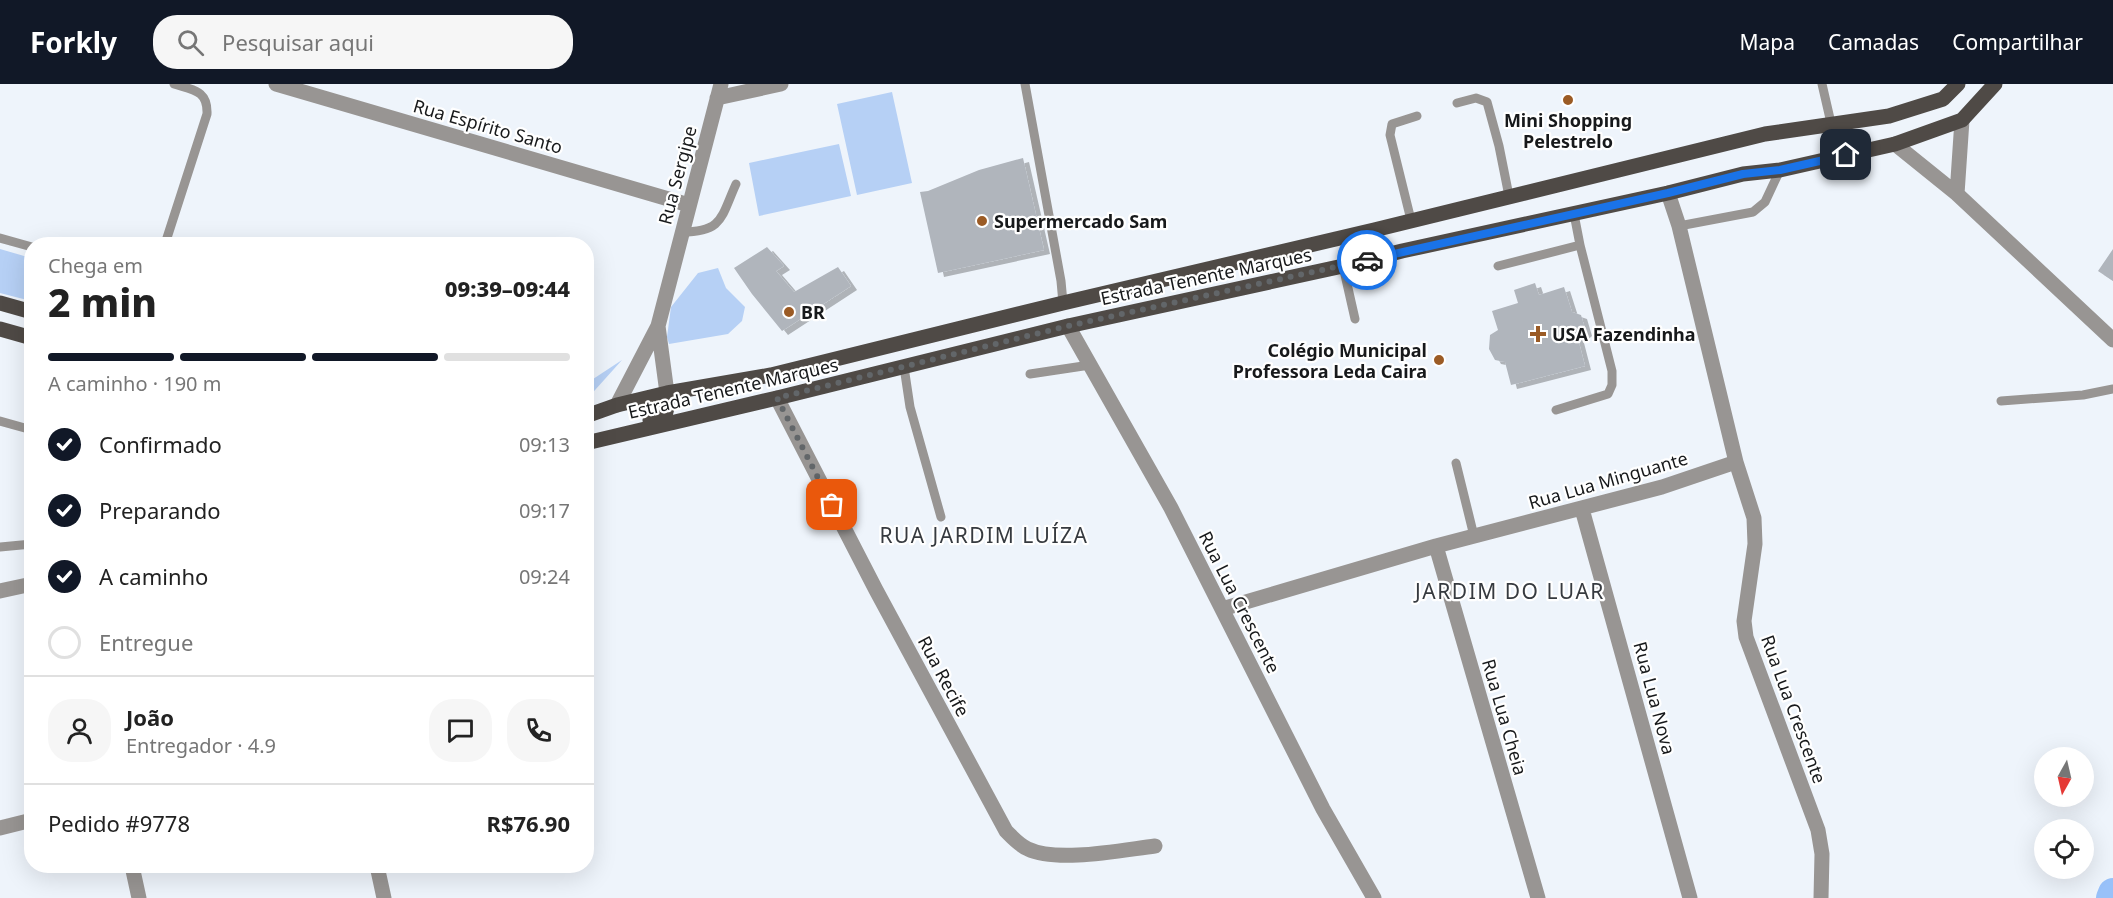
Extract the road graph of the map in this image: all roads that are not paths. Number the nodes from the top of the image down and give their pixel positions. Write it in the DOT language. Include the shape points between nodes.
graph roads {
  1 [pos="174,84"];
  2 [pos="276,84"];
  3 [pos="782,84"];
  4 [pos="1025,84"];
  5 [pos="1822,84"];
  6 [pos="1958,84"];
  7 [pos="1995,84"];
  8 [pos="292,86"];
  9 [pos="719,91"];
  10 [pos="1457,103"];
  11 [pos="1417,116"];
  12 [pos="1962,120"];
  13 [pos="1831,123"];
  14 [pos="1895,144"];
  15 [pos="1780,170"];
  16 [pos="736,184"];
  17 [pos="1668,193"];
  18 [pos="1957,194"];
  19 [pos="1509,196"];
  20 [pos="689,205"];
  21 [pos="1574,214"];
  22 [pos="1411,220"];
  23 [pos="1679,226"];
  24 [pos="682,232"];
  25 [pos="167,237"];
  26 [pos="0,238"];
  27 [pos="24,245"];
  28 [pos="1580,245"];
  29 [pos="1497,266"];
  30 [pos="1343,267"];
  31 [pos="0,303"];
  32 [pos="1062,303"];
  33 [pos="24,310"];
  34 [pos="1355,319"];
  35 [pos="658,326"];
  36 [pos="1068,326"];
  37 [pos="0,329"];
  38 [pos="24,336"];
  39 [pos="2113,340"];
  40 [pos="1090,365"];
  41 [pos="904,367"];
  42 [pos="1030,374"];
  43 [pos="2113,389"];
  44 [pos="667,393"];
  45 [pos="777,398"];
  46 [pos="2001,401"];
  47 [pos="617,405"];
  48 [pos="1556,410"];
  49 [pos="594,413"];
  50 [pos="0,421"];
  51 [pos="24,428"];
  52 [pos="612,436"];
  53 [pos="594,441"];
  54 [pos="1736,462"];
  55 [pos="1456,463"];
  56 [pos="1582,509"];
  57 [pos="941,517"];
  58 [pos="1474,536"];
  59 [pos="24,545"];
  60 [pos="1436,546"];
  61 [pos="0,547"];
  62 [pos="24,586"];
  63 [pos="0,591"];
  64 [pos="1222,609"];
  65 [pos="24,822"];
  66 [pos="0,828"];
  67 [pos="1155,846"];
  68 [pos="134,873"];
  69 [pos="379,873"];
  70 [pos="139,898"];
  71 [pos="384,898"];
  72 [pos="1374,898"];
  73 [pos="1538,898"];
  74 [pos="1690,898"];
  75 [pos="1821,898"];
  1 -- 25 [label="lane" via="204,96 207,114"];
  2 -- 8 [label="street, Rua Espírito Santo"];
  3 -- 9 [label="street, Rua Sergipe"];
  4 -- 32 [label="lane"];
  5 -- 13 [label="lane"];
  6 -- 13 [label="main road, Estrada Tenente Marques" via="1943,99 1889,116"];
  7 -- 12 [label="main road, Estrada Tenente Marques"];
  8 -- 20 [label="street, Rua Espírito Santo"];
  9 -- 20 [label="street, Rua Sergipe"];
  10 -- 19 [label="lane" via="1476,98 1487,102"];
  11 -- 22 [label="lane" via="1392,124 1390,135"];
  12 -- 14 [label="main road, Estrada Tenente Marques"];
  12 -- 18 [label="street"];
  13 -- 19 [label="main road, Estrada Tenente Marques" via="1765,134"];
  14 -- 15 [label="main road, Estrada Tenente Marques"];
  14 -- 18 [label="street"];
  15 -- 17 [label="main road, Estrada Tenente Marques" via="1743,174"];
  15 -- 23 [label="lane" via="1765,202 1753,212"];
  16 -- 24 [label="lane" via="719,222 698,232"];
  17 -- 21 [label="main road, Estrada Tenente Marques"];
  17 -- 23 [label="street"];
  18 -- 39 [label="street"];
  19 -- 22 [label="main road, Estrada Tenente Marques"];
  20 -- 24 [label="street, Rua Sergipe"];
  21 -- 28 [label="lane"];
  21 -- 30 [label="main road, Estrada Tenente Marques"];
  22 -- 32 [label="main road, Estrada Tenente Marques"];
  23 -- 54 [label="street"];
  24 -- 35 [label="street, Rua Sergipe"];
  26 -- 27 [label="lane"];
  28 -- 29 [label="lane"];
  28 -- 48 [label="lane" via="1612,371 1612,385 1608,394"];
  30 -- 34 [label="lane"];
  30 -- 36 [label="main road, Estrada Tenente Marques"];
  31 -- 33 [label="main road"];
  32 -- 44 [label="main road, Estrada Tenente Marques" via="771,375"];
  35 -- 44 [label="street, Rua Sergipe"];
  35 -- 47 [label="street, Rua Sergipe"];
  36 -- 40 [label="street, Rua Lua Crescente"];
  36 -- 41 [label="main road, Estrada Tenente Marques"];
  37 -- 38 [label="main road"];
  40 -- 42 [label="lane"];
  40 -- 64 [label="street, Rua Lua Crescente" via="1171,508"];
  41 -- 45 [label="main road, Estrada Tenente Marques"];
  41 -- 57 [label="lane" via="910,406"];
  43 -- 46 [label="lane"];
  44 -- 47 [label="main road, Estrada Tenente Marques"];
  44 -- 52 [label="main road" via="664,417 624,426"];
  45 -- 52 [label="main road, Estrada Tenente Marques"];
  45 -- 67 [label="street, Rua Recife" via="1006,831 1029,849 1048,854"];
  47 -- 49 [label="main road, Estrada Tenente Marques"];
  50 -- 51 [label="lane"];
  52 -- 53 [label="main road, Estrada Tenente Marques"];
  54 -- 56 [label="street, Rua Lua Minguante"];
  54 -- 75 [label="street, Rua Lua Crescente" via="1754,518 1755,544 1744,621 1746,638 1818,830"];
  55 -- 58 [label="lane"];
  56 -- 58 [label="street, Rua Lua Minguante"];
  56 -- 74 [label="street, Rua Lua Nova"];
  58 -- 60 [label="street, Rua Lua Minguante"];
  59 -- 61 [label="lane"];
  60 -- 64 [label="street, Rua Lua Minguante"];
  60 -- 73 [label="street, Rua Lua Cheia"];
  62 -- 63 [label="street"];
  64 -- 72 [label="street, Rua Lua Crescente" via="1323,809"];
  65 -- 66 [label="street"];
  68 -- 70 [label="street"];
  69 -- 71 [label="street"];
}
